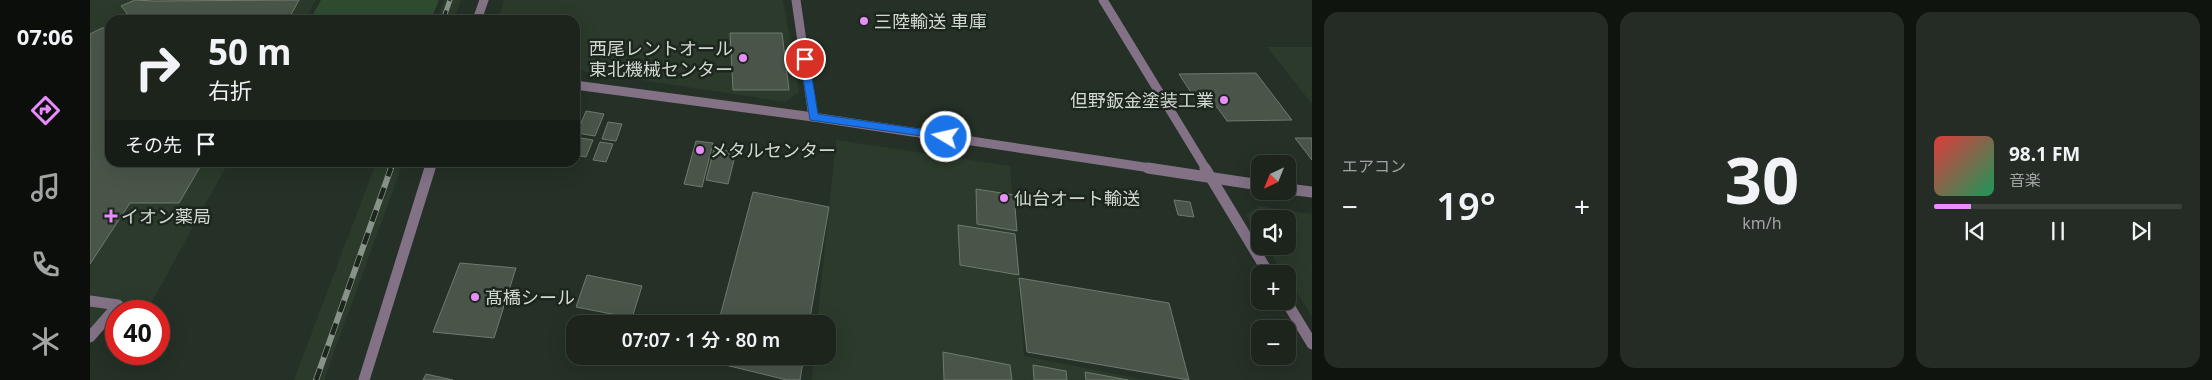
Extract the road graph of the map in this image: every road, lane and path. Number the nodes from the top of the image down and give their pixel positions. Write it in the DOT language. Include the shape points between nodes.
graph roads {
  1 [pos="484,0"];
  2 [pos="796,0"];
  3 [pos="1103,0"];
  4 [pos="479,15"];
  5 [pos="580,86"];
  6 [pos="814,117"];
  7 [pos="430,167"];
  8 [pos="1211,178"];
  9 [pos="1251,184"];
  10 [pos="1296,190"];
  11 [pos="1312,192"];
  12 [pos="1264,265"];
  13 [pos="90,302"];
  14 [pos="1291,310"];
  15 [pos="90,337"];
  16 [pos="1312,344"];
  17 [pos="364,380"];
  1 -- 4 [label="street"];
  2 -- 6 [label="street"];
  3 -- 8 [label="street"];
  5 -- 6 [label="street"];
  6 -- 8 [label="street"];
  7 -- 17 [label="street"];
  8 -- 9 [label="street"];
  8 -- 12 [label="street"];
  10 -- 11 [label="street"];
  13 -- 15 [label="street" via="118,305"];
  14 -- 16 [label="street"];
}
